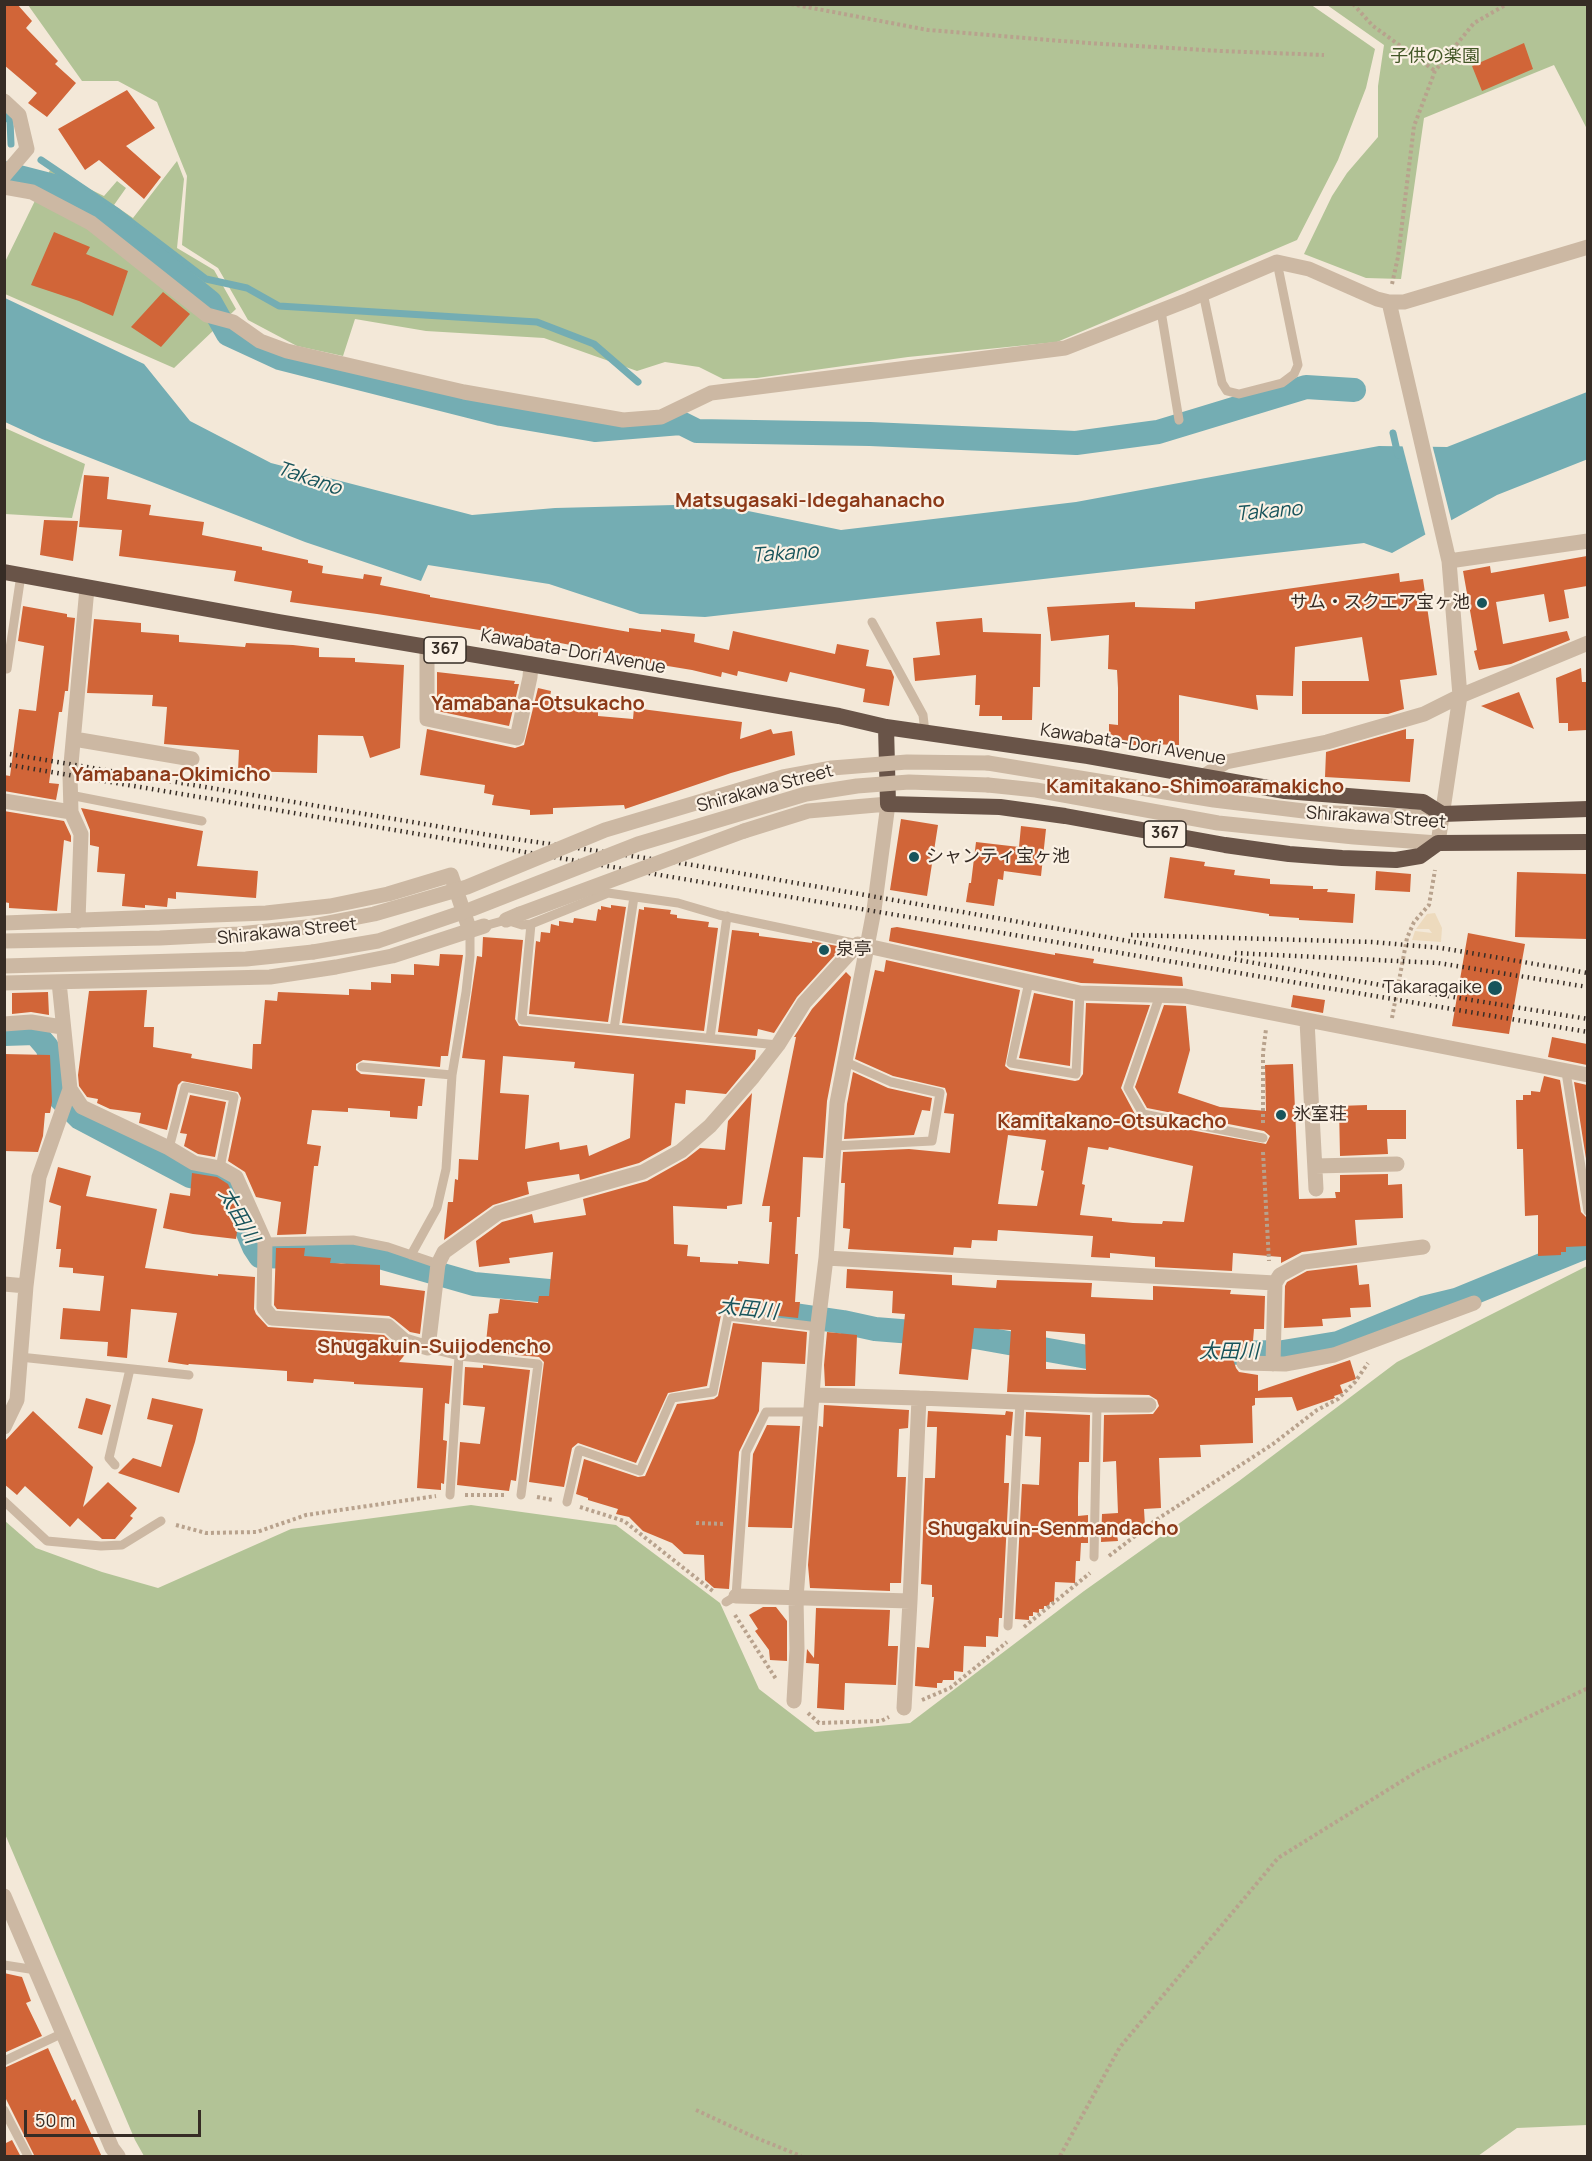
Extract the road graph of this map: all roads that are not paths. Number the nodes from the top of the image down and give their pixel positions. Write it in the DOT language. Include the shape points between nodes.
graph roads {
  1 [pos="4,101"];
  2 [pos="4,176"];
  3 [pos="4,187"];
  4 [pos="1587,247"];
  5 [pos="1277,262"];
  6 [pos="1203,293"];
  7 [pos="1389,302"];
  8 [pos="1161,311"];
  9 [pos="1179,420"];
  10 [pos="1587,540"];
  11 [pos="1447,555"];
  12 [pos="4,572"];
  13 [pos="21,575"];
  14 [pos="87,588"];
  15 [pos="872,622"];
  16 [pos="1587,643"];
  17 [pos="427,647"];
  18 [pos="531,664"];
  19 [pos="7,669"];
  20 [pos="1460,696"];
  21 [pos="886,727"];
  22 [pos="926,732"];
  23 [pos="74,739"];
  24 [pos="192,759"];
  25 [pos="1204,776"];
  26 [pos="70,795"];
  27 [pos="4,801"];
  28 [pos="888,804"];
  29 [pos="1587,809"];
  30 [pos="70,812"];
  31 [pos="1442,814"];
  32 [pos="202,821"];
  33 [pos="1587,842"];
  34 [pos="1438,843"];
  35 [pos="634,897"];
  36 [pos="727,916"];
  37 [pos="519,919"];
  38 [pos="78,921"];
  39 [pos="4,923"];
  40 [pos="477,929"];
  41 [pos="4,941"];
  42 [pos="863,945"];
  43 [pos="4,966"];
  44 [pos="59,982"];
  45 [pos="1029,982"];
  46 [pos="4,983"];
  47 [pos="1080,993"];
  48 [pos="1160,995"];
  49 [pos="1307,1021"];
  50 [pos="4,1024"];
  51 [pos="62,1027"];
  52 [pos="614,1029"];
  53 [pos="710,1038"];
  54 [pos="778,1045"];
  55 [pos="846,1062"];
  56 [pos="362,1067"];
  57 [pos="1566,1072"];
  58 [pos="452,1075"];
  59 [pos="1587,1075"];
  60 [pos="70,1089"];
  61 [pos="1263,1138"];
  62 [pos="834,1146"];
  63 [pos="169,1148"];
  64 [pos="1396,1164"];
  65 [pos="1315,1166"];
  66 [pos="220,1168"];
  67 [pos="1316,1189"];
  68 [pos="1587,1211"];
  69 [pos="265,1242"];
  70 [pos="1423,1247"];
  71 [pos="411,1255"];
  72 [pos="826,1258"];
  73 [pos="438,1264"];
  74 [pos="1275,1283"];
  75 [pos="4,1284"];
  76 [pos="26,1286"];
  77 [pos="1474,1303"];
  78 [pos="818,1327"];
  79 [pos="428,1348"];
  80 [pos="459,1356"];
  81 [pos="20,1357"];
  82 [pos="1244,1363"];
  83 [pos="1273,1364"];
  84 [pos="130,1369"];
  85 [pos="189,1376"];
  86 [pos="813,1395"];
  87 [pos="919,1398"];
  88 [pos="1020,1403"];
  89 [pos="1097,1405"];
  90 [pos="1149,1405"];
  91 [pos="811,1412"];
  92 [pos="4,1427"];
  93 [pos="115,1465"];
  94 [pos="450,1495"];
  95 [pos="521,1495"];
  96 [pos="4,1501"];
  97 [pos="567,1502"];
  98 [pos="161,1521"];
  99 [pos="1094,1557"];
  100 [pos="796,1598"];
  101 [pos="731,1599"];
  102 [pos="910,1601"];
  103 [pos="1008,1626"];
  104 [pos="794,1701"];
  105 [pos="904,1708"];
  106 [pos="4,1896"];
  107 [pos="4,1965"];
  108 [pos="36,1970"];
  109 [pos="63,2033"];
  110 [pos="4,2061"];
  111 [pos="4,2110"];
  112 [pos="28,2157"];
  113 [pos="118,2157"];
  1 -- 2 [label="street" via="19,115 27,149"];
  3 -- 8 [label="street" via="32,192 91,222 207,315 233,322 260,341 287,351 464,392 623,420 666,414 711,393 1065,348"];
  4 -- 7 [label="street" via="1404,302"];
  5 -- 6 [label="street"];
  5 -- 6 [label="lane" via="1298,365 1282,383 1239,394 1227,391"];
  5 -- 7 [label="street" via="1309,269"];
  6 -- 8 [label="street"];
  7 -- 11 [label="street"];
  8 -- 9 [label="lane"];
  10 -- 11 [label="street"];
  11 -- 20 [label="street"];
  12 -- 13 [label="highway, Kawabata-Dori Avenue / 367"];
  13 -- 14 [label="highway, Kawabata-Dori Avenue / 367"];
  13 -- 19 [label="lane"];
  14 -- 17 [label="highway, Kawabata-Dori Avenue / 367"];
  14 -- 23 [label="street"];
  15 -- 22 [label="lane" via="923,715"];
  16 -- 20 [label="street"];
  17 -- 18 [label="highway, Kawabata-Dori Avenue / 367"];
  17 -- 18 [label="street" via="427,719 518,738"];
  18 -- 21 [label="highway, Kawabata-Dori Avenue / 367"];
  20 -- 25 [label="street" via="1424,714 1348,736 1226,762"];
  20 -- 31 [label="street"];
  21 -- 22 [label="highway, Kawabata-Dori Avenue / 367"];
  21 -- 28 [label="highway"];
  22 -- 25 [label="highway, Kawabata-Dori Avenue / 367"];
  23 -- 24 [label="street"];
  23 -- 26 [label="street"];
  25 -- 31 [label="highway, Kawabata-Dori Avenue / 367" via="1285,791 1423,802"];
  26 -- 30 [label="street"];
  26 -- 32 [label="lane"];
  27 -- 30 [label="street"];
  28 -- 34 [label="highway, 367" via="1000,807 1225,845 1321,856 1396,860 1420,856"];
  28 -- 37 [label="street, bridge" via="808,811 744,831"];
  28 -- 42 [label="street"];
  29 -- 31 [label="highway, Shirakawa Street / 367"];
  30 -- 38 [label="street" via="81,834"];
  31 -- 34 [label="street"];
  31 -- 41 [label="street, Shirakawa Street, bridge" via="1423,817 1312,812 988,763 907,762 832,768 783,777 605,830 467,888 374,914 307,927 216,935"];
  33 -- 34 [label="highway, Shirakawa Street / 367"];
  34 -- 43 [label="street, Shirakawa Street, bridge" via="1218,823 1036,790 987,785 909,782 857,786 806,795 638,844 378,941 246,959"];
  35 -- 36 [label="lane"];
  35 -- 37 [label="lane" via="608,893"];
  35 -- 52 [label="lane"];
  36 -- 42 [label="lane"];
  36 -- 53 [label="lane"];
  37 -- 40 [label="lane"];
  37 -- 52 [label="lane" via="522,1020"];
  38 -- 39 [label="street"];
  38 -- 40 [label="street" via="266,914 388,894 451,875"];
  40 -- 44 [label="street" via="392,956 270,977"];
  40 -- 58 [label="lane"];
  42 -- 45 [label="street"];
  42 -- 54 [label="street" via="804,1003"];
  42 -- 55 [label="street"];
  44 -- 46 [label="street"];
  44 -- 51 [label="street"];
  45 -- 47 [label="street"];
  45 -- 47 [label="lane" via="1011,1063 1076,1074"];
  47 -- 48 [label="street"];
  48 -- 49 [label="street" via="1185,996"];
  48 -- 61 [label="lane" via="1128,1088 1143,1114"];
  49 -- 57 [label="street"];
  49 -- 65 [label="street"];
  50 -- 51 [label="street" via="31,1022"];
  51 -- 60 [label="street"];
  52 -- 53 [label="lane"];
  53 -- 54 [label="lane"];
  54 -- 73 [label="street" via="710,1126 681,1151 643,1172 498,1213 444,1252"];
  55 -- 62 [label="street" via="837,1103"];
  55 -- 62 [label="lane" via="891,1082 940,1093 932,1141"];
  56 -- 58 [label="lane"];
  57 -- 59 [label="street"];
  57 -- 68 [label="lane"];
  58 -- 71 [label="lane" via="446,1169 437,1208"];
  60 -- 63 [label="street" via="82,1107"];
  60 -- 76 [label="street" via="39,1177"];
  62 -- 72 [label="street"];
  63 -- 66 [label="street" via="194,1163"];
  63 -- 66 [label="lane" via="185,1088 234,1096"];
  64 -- 65 [label="street"];
  65 -- 67 [label="street"];
  66 -- 69 [label="street" via="236,1177"];
  69 -- 71 [label="lane" via="353,1240"];
  69 -- 79 [label="street" via="264,1308 272,1318 388,1326 405,1341"];
  70 -- 74 [label="street" via="1304,1262 1280,1275"];
  71 -- 73 [label="lane"];
  72 -- 74 [label="street"];
  72 -- 78 [label="street"];
  73 -- 79 [label="street"];
  74 -- 83 [label="street"];
  75 -- 76 [label="street"];
  76 -- 81 [label="street"];
  77 -- 83 [label="street" via="1334,1355"];
  78 -- 86 [label="street"];
  78 -- 97 [label="lane" via="728,1316 713,1392 672,1398 640,1471 579,1450"];
  79 -- 80 [label="lane"];
  80 -- 94 [label="lane"];
  80 -- 95 [label="lane" via="538,1364"];
  81 -- 84 [label="lane"];
  81 -- 92 [label="street" via="17,1400"];
  82 -- 83 [label="street"];
  84 -- 85 [label="lane"];
  84 -- 93 [label="lane" via="109,1458"];
  86 -- 87 [label="street"];
  86 -- 91 [label="street"];
  87 -- 88 [label="street"];
  87 -- 102 [label="street"];
  88 -- 89 [label="street"];
  88 -- 103 [label="lane"];
  89 -- 90 [label="street"];
  89 -- 99 [label="lane"];
  91 -- 100 [label="street"];
  91 -- 101 [label="lane" via="766,1412 746,1452 742,1525"];
  96 -- 98 [label="lane" via="47,1541 123,1545"];
  100 -- 101 [label="street"];
  100 -- 102 [label="street"];
  100 -- 104 [label="street"];
  102 -- 105 [label="street"];
  106 -- 108 [label="street"];
  107 -- 108 [label="lane"];
  108 -- 109 [label="street"];
  109 -- 110 [label="lane"];
  109 -- 113 [label="street"];
  111 -- 112 [label="lane"];
}
